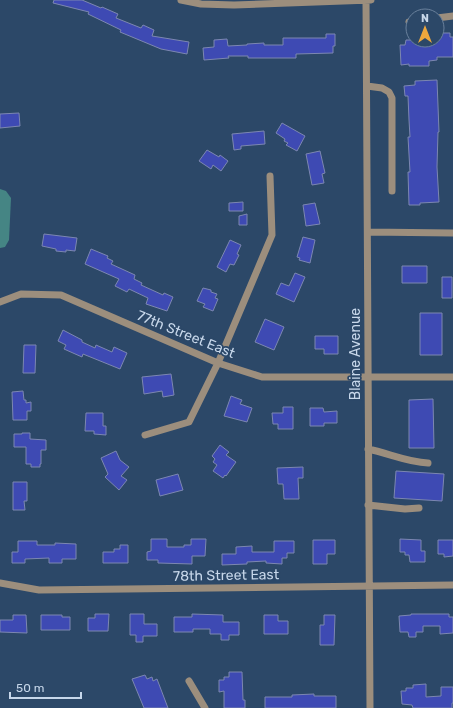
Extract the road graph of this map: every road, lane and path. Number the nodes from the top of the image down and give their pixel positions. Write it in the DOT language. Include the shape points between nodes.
graph roads {
  1 [pos="181,0"];
  2 [pos="366,0"];
  3 [pos="371,0"];
  4 [pos="367,86"];
  5 [pos="270,176"];
  6 [pos="392,191"];
  7 [pos="368,232"];
  8 [pos="453,233"];
  9 [pos="0,302"];
  10 [pos="218,363"];
  11 [pos="453,377"];
  12 [pos="367,378"];
  13 [pos="145,435"];
  14 [pos="368,449"];
  15 [pos="428,463"];
  16 [pos="368,505"];
  17 [pos="419,508"];
  18 [pos="0,583"];
  19 [pos="453,585"];
  20 [pos="369,586"];
  21 [pos="189,681"];
  22 [pos="205,708"];
  23 [pos="370,708"];
  1 -- 2 [label="street" via="234,6"];
  2 -- 3 [label="street"];
  2 -- 4 [label="street, Blaine Avenue"];
  4 -- 6 [label="street" via="382,88 389,92 392,98"];
  4 -- 7 [label="street, Blaine Avenue"];
  5 -- 10 [label="street" via="272,235"];
  7 -- 8 [label="street"];
  7 -- 12 [label="street, Blaine Avenue"];
  9 -- 10 [label="street, 77th Street East" via="21,294 61,295"];
  10 -- 12 [label="street, 77th Street East" via="262,377"];
  10 -- 13 [label="street" via="189,422"];
  11 -- 12 [label="street, 77th Street East"];
  12 -- 14 [label="street, Blaine Avenue"];
  14 -- 15 [label="street" via="409,461"];
  14 -- 16 [label="street, Blaine Avenue"];
  16 -- 17 [label="street"];
  16 -- 20 [label="street, Blaine Avenue"];
  18 -- 20 [label="street, 78th Street East" via="39,590"];
  19 -- 20 [label="street, 78th Street East"];
  20 -- 23 [label="street, Blaine Avenue"];
  21 -- 22 [label="street"];
}
